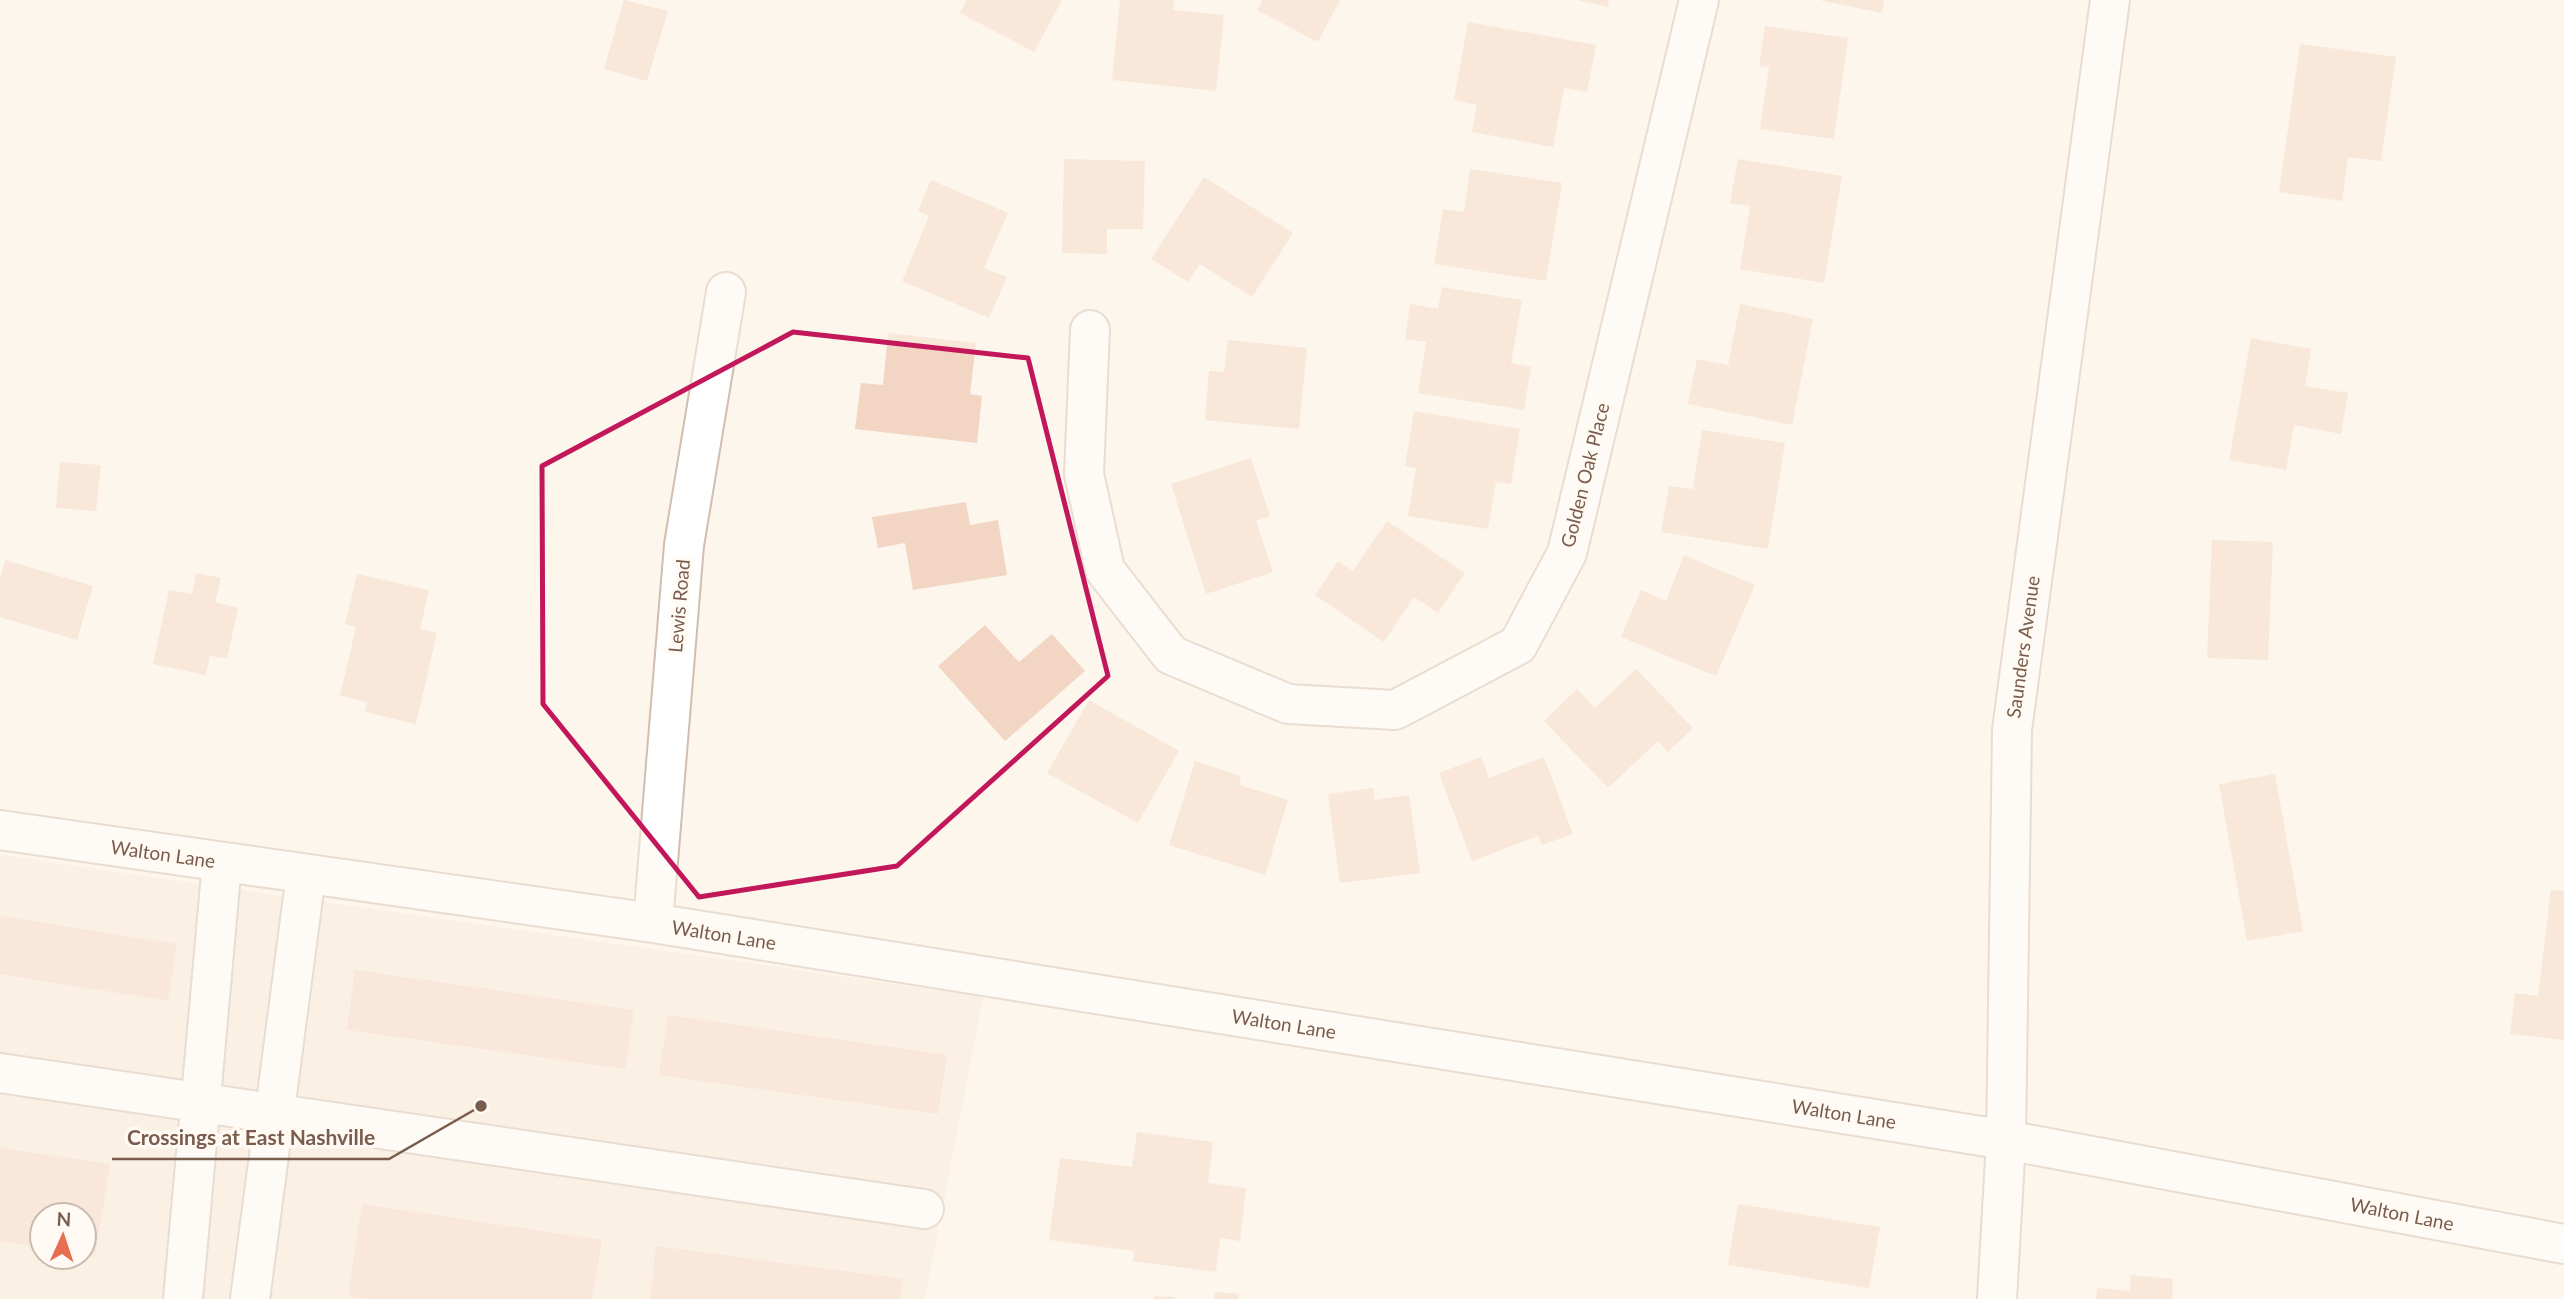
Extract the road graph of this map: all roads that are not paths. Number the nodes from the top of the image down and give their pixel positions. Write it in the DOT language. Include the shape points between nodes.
graph roads {
  1 [pos="1699,0"];
  2 [pos="2110,0"];
  3 [pos="726,292"];
  4 [pos="1090,330"];
  5 [pos="0,830"];
  6 [pos="222,863"];
  7 [pos="306,875"];
  8 [pos="653,923"];
  9 [pos="0,1073"];
  10 [pos="201,1103"];
  11 [pos="273,1114"];
  12 [pos="2006,1140"];
  13 [pos="924,1209"];
  14 [pos="2564,1244"];
  15 [pos="183,1299"];
  16 [pos="250,1299"];
  17 [pos="1997,1299"];
  1 -- 4 [label="street, Golden Oak Place" via="1567,553 1518,645 1395,710 1288,704 1171,655 1105,570 1084,474"];
  2 -- 12 [label="street, Saunders Avenue" via="2012,730"];
  3 -- 8 [label="street, Lewis Road" via="684,545"];
  5 -- 6 [label="street, Walton Lane"];
  6 -- 7 [label="street, Walton Lane"];
  6 -- 10 [label="street"];
  7 -- 8 [label="street, Walton Lane"];
  7 -- 11 [label="street"];
  8 -- 12 [label="street, Walton Lane"];
  9 -- 10 [label="street"];
  10 -- 11 [label="street"];
  10 -- 15 [label="street"];
  11 -- 13 [label="street"];
  11 -- 16 [label="street"];
  12 -- 14 [label="street, Walton Lane"];
  12 -- 17 [label="street, Saunders Avenue"];
}
